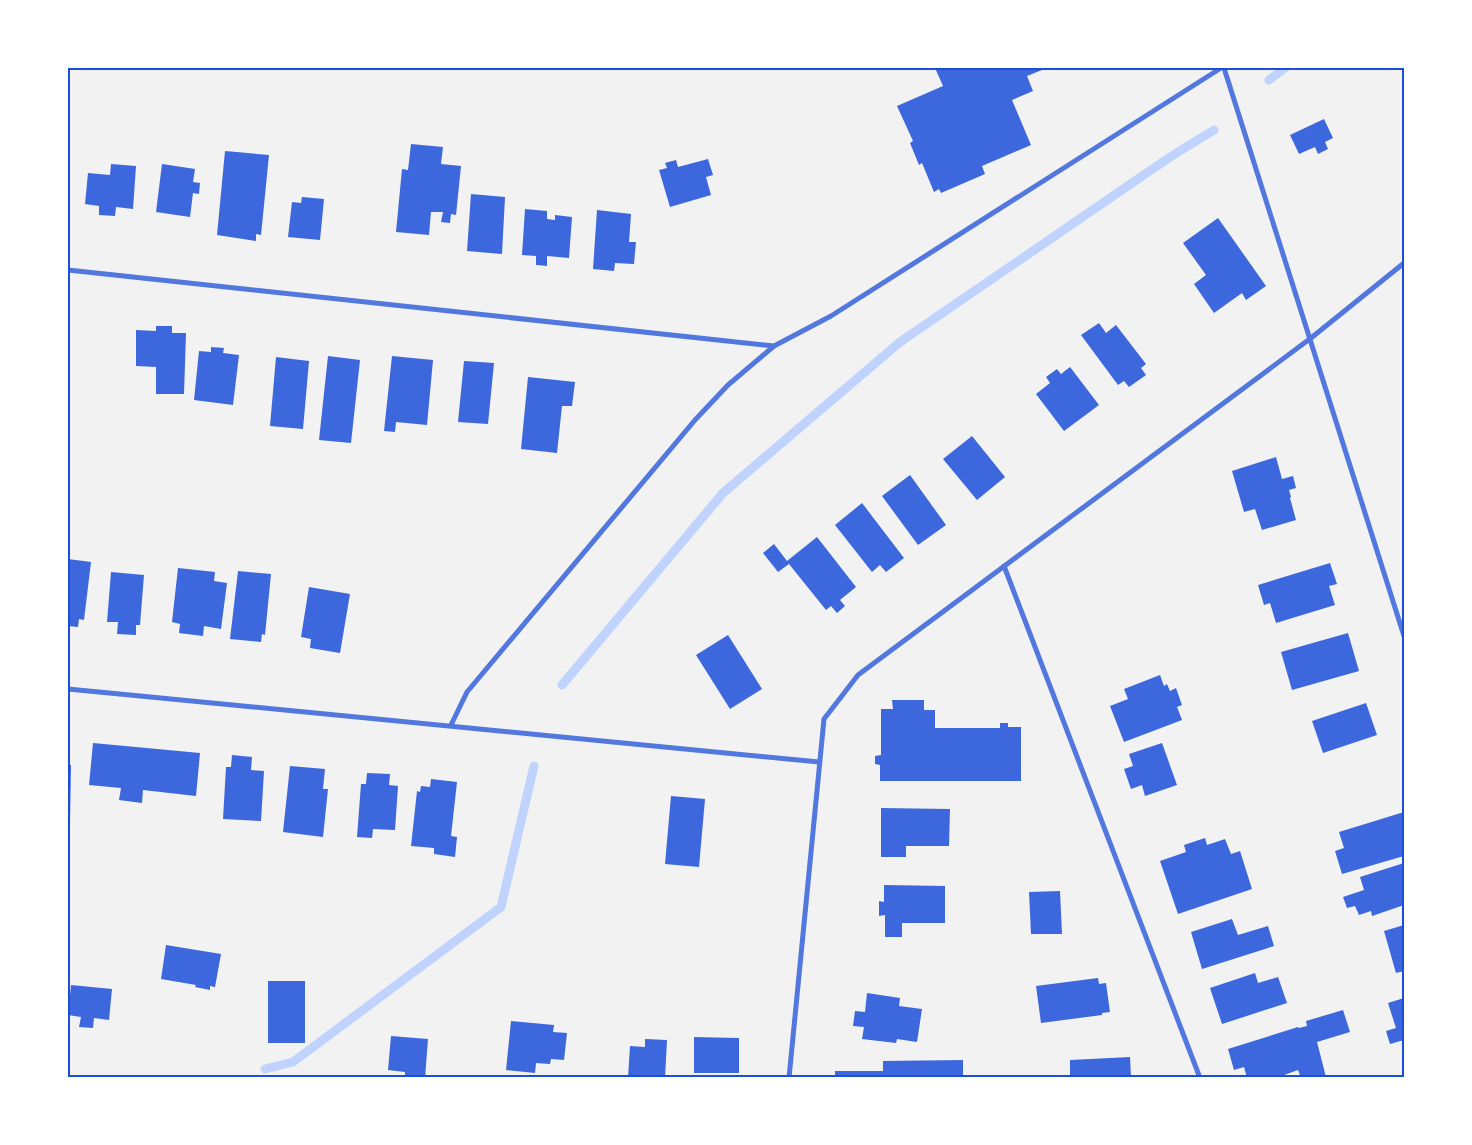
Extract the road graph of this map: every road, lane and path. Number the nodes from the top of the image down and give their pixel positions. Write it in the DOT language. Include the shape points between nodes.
graph roads {
  1 [pos="1220,68"];
  2 [pos="1224,68"];
  3 [pos="1404,263"];
  4 [pos="68,270"];
  5 [pos="1311,338"];
  6 [pos="774,346"];
  7 [pos="1004,566"];
  8 [pos="1404,636"];
  9 [pos="68,689"];
  10 [pos="451,725"];
  11 [pos="819,762"];
  12 [pos="789,1078"];
  13 [pos="1200,1078"];
  1 -- 6 [label="street" via="831,316"];
  2 -- 5 [label="street"];
  3 -- 5 [label="street"];
  4 -- 6 [label="street"];
  5 -- 7 [label="street"];
  5 -- 8 [label="street"];
  6 -- 10 [label="street" via="728,385 695,420 467,692"];
  7 -- 11 [label="street" via="858,675 824,719"];
  7 -- 13 [label="street"];
  9 -- 10 [label="street"];
  10 -- 11 [label="street"];
  11 -- 12 [label="street"];
}
